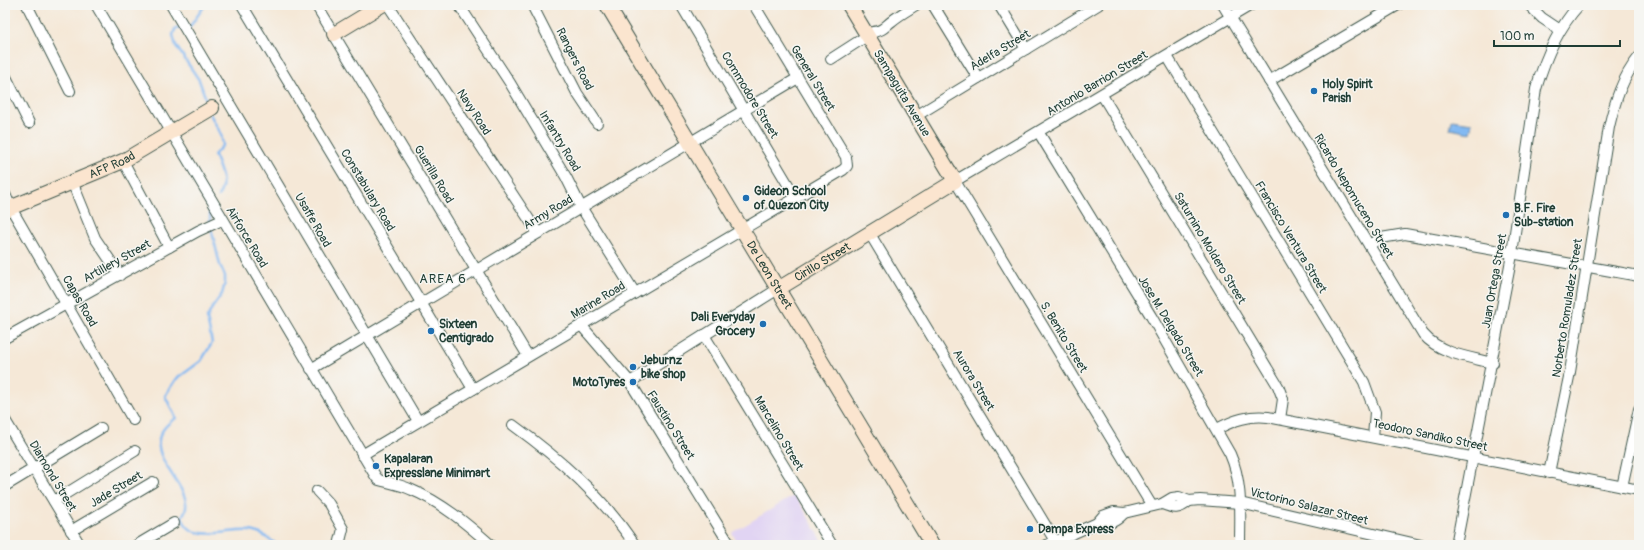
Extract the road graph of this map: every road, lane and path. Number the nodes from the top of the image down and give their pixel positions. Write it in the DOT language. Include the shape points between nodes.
graph roads {
  1 [pos="27,5"];
  2 [pos="96,5"];
  3 [pos="171,5"];
  4 [pos="242,5"];
  5 [pos="316,5"];
  6 [pos="382,5"];
  7 [pos="388,5"];
  8 [pos="458,5"];
  9 [pos="532,5"];
  10 [pos="607,5"];
  11 [pos="681,5"];
  12 [pos="754,5"];
  13 [pos="849,5"];
  14 [pos="916,5"];
  15 [pos="933,5"];
  16 [pos="999,5"];
  17 [pos="1098,5"];
  18 [pos="1223,5"];
  19 [pos="1251,5"];
  20 [pos="1398,5"];
  21 [pos="1529,5"];
  22 [pos="1579,5"];
  23 [pos="1231,17"];
  24 [pos="1560,30"];
  25 [pos="334,34"];
  26 [pos="870,34"];
  27 [pos="1026,49"];
  28 [pos="1167,56"];
  29 [pos="1639,57"];
  30 [pos="831,59"];
  31 [pos="5,75"];
  32 [pos="798,78"];
  33 [pos="978,78"];
  34 [pos="1269,81"];
  35 [pos="70,91"];
  36 [pos="1102,95"];
  37 [pos="212,108"];
  38 [pos="744,110"];
  39 [pos="916,116"];
  40 [pos="597,123"];
  41 [pos="29,124"];
  42 [pos="171,133"];
  43 [pos="1039,133"];
  44 [pos="690,142"];
  45 [pos="123,161"];
  46 [pos="847,166"];
  47 [pos="955,182"];
  48 [pos="73,184"];
  49 [pos="5,194"];
  50 [pos="796,198"];
  51 [pos="581,208"];
  52 [pos="8,209"];
  53 [pos="218,221"];
  54 [pos="743,229"];
  55 [pos="538,234"];
  56 [pos="870,234"];
  57 [pos="1369,245"];
  58 [pos="169,247"];
  59 [pos="1513,252"];
  60 [pos="1587,266"];
  61 [pos="477,270"];
  62 [pos="120,275"];
  63 [pos="1639,276"];
  64 [pos="778,289"];
  65 [pos="635,293"];
  66 [pos="421,303"];
  67 [pos="67,304"];
  68 [pos="581,325"];
  69 [pos="6,334"];
  70 [pos="704,335"];
  71 [pos="366,336"];
  72 [pos="528,356"];
  73 [pos="1493,363"];
  74 [pos="311,369"];
  75 [pos="630,382"];
  76 [pos="473,389"];
  77 [pos="1639,409"];
  78 [pos="1280,419"];
  79 [pos="5,420"];
  80 [pos="133,420"];
  81 [pos="418,421"];
  82 [pos="513,424"];
  83 [pos="101,428"];
  84 [pos="1217,430"];
  85 [pos="1373,437"];
  86 [pos="135,451"];
  87 [pos="362,455"];
  88 [pos="1474,457"];
  89 [pos="34,469"];
  90 [pos="1549,473"];
  91 [pos="153,482"];
  92 [pos="5,486"];
  93 [pos="1622,487"];
  94 [pos="1639,490"];
  95 [pos="317,491"];
  96 [pos="54,501"];
  97 [pos="1240,503"];
  98 [pos="1157,505"];
  99 [pos="174,523"];
  100 [pos="71,531"];
  101 [pos="1051,543"];
  102 [pos="141,544"];
  103 [pos="80,545"];
  104 [pos="339,545"];
  105 [pos="491,545"];
  106 [pos="635,545"];
  107 [pos="730,545"];
  108 [pos="832,545"];
  109 [pos="932,545"];
  110 [pos="1240,545"];
  111 [pos="1421,545"];
  112 [pos="1456,545"];
  1 -- 35 [label="street"];
  2 -- 42 [label="street, Airforce Road"];
  3 -- 71 [label="street, Usaffe Road"];
  4 -- 66 [label="street, Constabulary Road"];
  5 -- 25 [label="street, Guerilla Road"];
  6 -- 25 [label="main road"];
  7 -- 55 [label="street, Navy Road"];
  8 -- 51 [label="street, Infantry Road" via="510,83 566,177"];
  9 -- 40 [label="street, Rangers Road" via="577,93"];
  10 -- 44 [label="main road, De Leon Street"];
  11 -- 38 [label="street, Commodore Street"];
  12 -- 32 [label="street, General Street"];
  13 -- 26 [label="main road, Sampaguita Avenue"];
  14 -- 26 [label="street" via="891,21 888,26"];
  15 -- 33 [label="street"];
  16 -- 27 [label="street"];
  17 -- 27 [label="street, Adelfa Street"];
  18 -- 23 [label="street, Ricardo Nepomuceno Street"];
  19 -- 23 [label="street, Antonio Barrion Street"];
  20 -- 34 [label="street"];
  21 -- 24 [label="street"];
  22 -- 24 [label="street, Juan Ortega Street"];
  23 -- 28 [label="street, Antonio Barrion Street"];
  23 -- 34 [label="street, Ricardo Nepomuceno Street"];
  24 -- 59 [label="street, Juan Ortega Street" via="1536,89"];
  25 -- 61 [label="street, Guerilla Road"];
  26 -- 30 [label="street"];
  26 -- 39 [label="main road, Sampaguita Avenue"];
  27 -- 33 [label="street, Adelfa Street"];
  28 -- 36 [label="street, Antonio Barrion Street"];
  28 -- 85 [label="street, Francisco Ventura Street" via="1364,382 1375,412"];
  29 -- 60 [label="street, Norberto Romuladez Street" via="1622,83 1608,127"];
  31 -- 41 [label="street"];
  32 -- 38 [label="street, Army Road"];
  32 -- 46 [label="street, General Street" via="846,157"];
  33 -- 39 [label="street, Adelfa Street"];
  34 -- 57 [label="street, Ricardo Nepomuceno Street"];
  36 -- 43 [label="street, Antonio Barrion Street"];
  36 -- 78 [label="street, Saturnino Moldero Street" via="1278,386 1283,399"];
  37 -- 42 [label="main road, AFP Road"];
  38 -- 44 [label="street, Army Road"];
  38 -- 50 [label="street, Commodore Street"];
  39 -- 47 [label="main road, Sampaguita Avenue"];
  42 -- 45 [label="main road, AFP Road"];
  42 -- 53 [label="street, Airforce Road"];
  43 -- 47 [label="street, Antonio Barrion Street"];
  43 -- 84 [label="street, Jose M. Delgado Street"];
  44 -- 51 [label="street, Army Road"];
  44 -- 54 [label="main road, De Leon Street"];
  45 -- 48 [label="main road, AFP Road"];
  45 -- 58 [label="street"];
  46 -- 50 [label="street, Marine Road"];
  47 -- 56 [label="main road, Cirillo Street"];
  47 -- 98 [label="street, S. Benito Street"];
  48 -- 52 [label="main road, AFP Road"];
  48 -- 62 [label="street" via="95,238"];
  49 -- 52 [label="street, Capas Road"];
  50 -- 54 [label="street, Marine Road"];
  51 -- 55 [label="street, Army Road"];
  51 -- 65 [label="street, Infantry Road"];
  52 -- 67 [label="street, Capas Road"];
  53 -- 58 [label="street, Artillery Street"];
  53 -- 74 [label="street, Airforce Road"];
  54 -- 64 [label="main road, De Leon Street"];
  54 -- 65 [label="street, Marine Road"];
  55 -- 61 [label="street, Army Road"];
  56 -- 64 [label="main road, Cirillo Street"];
  56 -- 101 [label="street, Aurora Street"];
  57 -- 59 [label="street" via="1381,238 1405,234"];
  57 -- 73 [label="street, Ricardo Nepomuceno Street" via="1430,342 1449,352"];
  58 -- 62 [label="street, Artillery Street"];
  59 -- 60 [label="street"];
  59 -- 73 [label="street, Juan Ortega Street"];
  60 -- 63 [label="street"];
  60 -- 90 [label="street, Norberto Romuladez Street" via="1570,372"];
  61 -- 66 [label="street, Army Road"];
  61 -- 72 [label="street, Guerilla Road"];
  62 -- 67 [label="street, Artillery Street"];
  64 -- 70 [label="street, Cirillo Street"];
  64 -- 109 [label="main road, De Leon Street"];
  65 -- 68 [label="street, Marine Road"];
  66 -- 71 [label="street, Army Road"];
  66 -- 76 [label="street, Constabulary Road"];
  67 -- 69 [label="street, Artillery Street"];
  67 -- 80 [label="street, Capas Road"];
  68 -- 72 [label="street, Marine Road"];
  68 -- 75 [label="street, Faustino Street"];
  70 -- 75 [label="street, Cirillo Street"];
  70 -- 108 [label="street, Marcelino Street"];
  71 -- 74 [label="street, Army Road"];
  71 -- 81 [label="street, Usaffe Road"];
  72 -- 76 [label="street, Marine Road"];
  73 -- 88 [label="street, Juan Ortega Street"];
  74 -- 87 [label="street, Airforce Road"];
  75 -- 107 [label="street, Faustino Street"];
  76 -- 81 [label="street, Marine Road"];
  77 -- 93 [label="street"];
  78 -- 84 [label="street, Teodoro Sandiko Street" via="1250,417 1228,423"];
  78 -- 85 [label="street, Teodoro Sandiko Street"];
  79 -- 89 [label="street, Diamond Street"];
  81 -- 87 [label="street, Marine Road"];
  82 -- 106 [label="street" via="588,486 619,521"];
  83 -- 89 [label="street"];
  84 -- 97 [label="street, Jose M. Delgado Street" via="1237,471"];
  85 -- 88 [label="street, Teodoro Sandiko Street"];
  86 -- 96 [label="street"];
  87 -- 105 [label="street, Airforce Road" via="379,480 412,490 430,499 470,526"];
  88 -- 90 [label="street, Teodoro Sandiko Street"];
  88 -- 112 [label="street, Juan Ortega Street"];
  89 -- 92 [label="street"];
  89 -- 96 [label="street, Diamond Street"];
  90 -- 93 [label="street, Teodoro Sandiko Street"];
  91 -- 100 [label="street, Jade Street"];
  93 -- 94 [label="street, Teodoro Sandiko Street"];
  95 -- 104 [label="street" via="329,504 343,529"];
  96 -- 100 [label="street, Diamond Street"];
  97 -- 98 [label="street, Victorino Salazar Street" via="1189,501 1179,497"];
  97 -- 110 [label="street, Jose M. Delgado Street"];
  97 -- 111 [label="street, Victorino Salazar Street"];
  98 -- 101 [label="street, Victorino Salazar Street" via="1124,513 1117,520 1106,524 1097,523"];
  99 -- 102 [label="street"];
  100 -- 103 [label="street, Diamond Street"];
}
